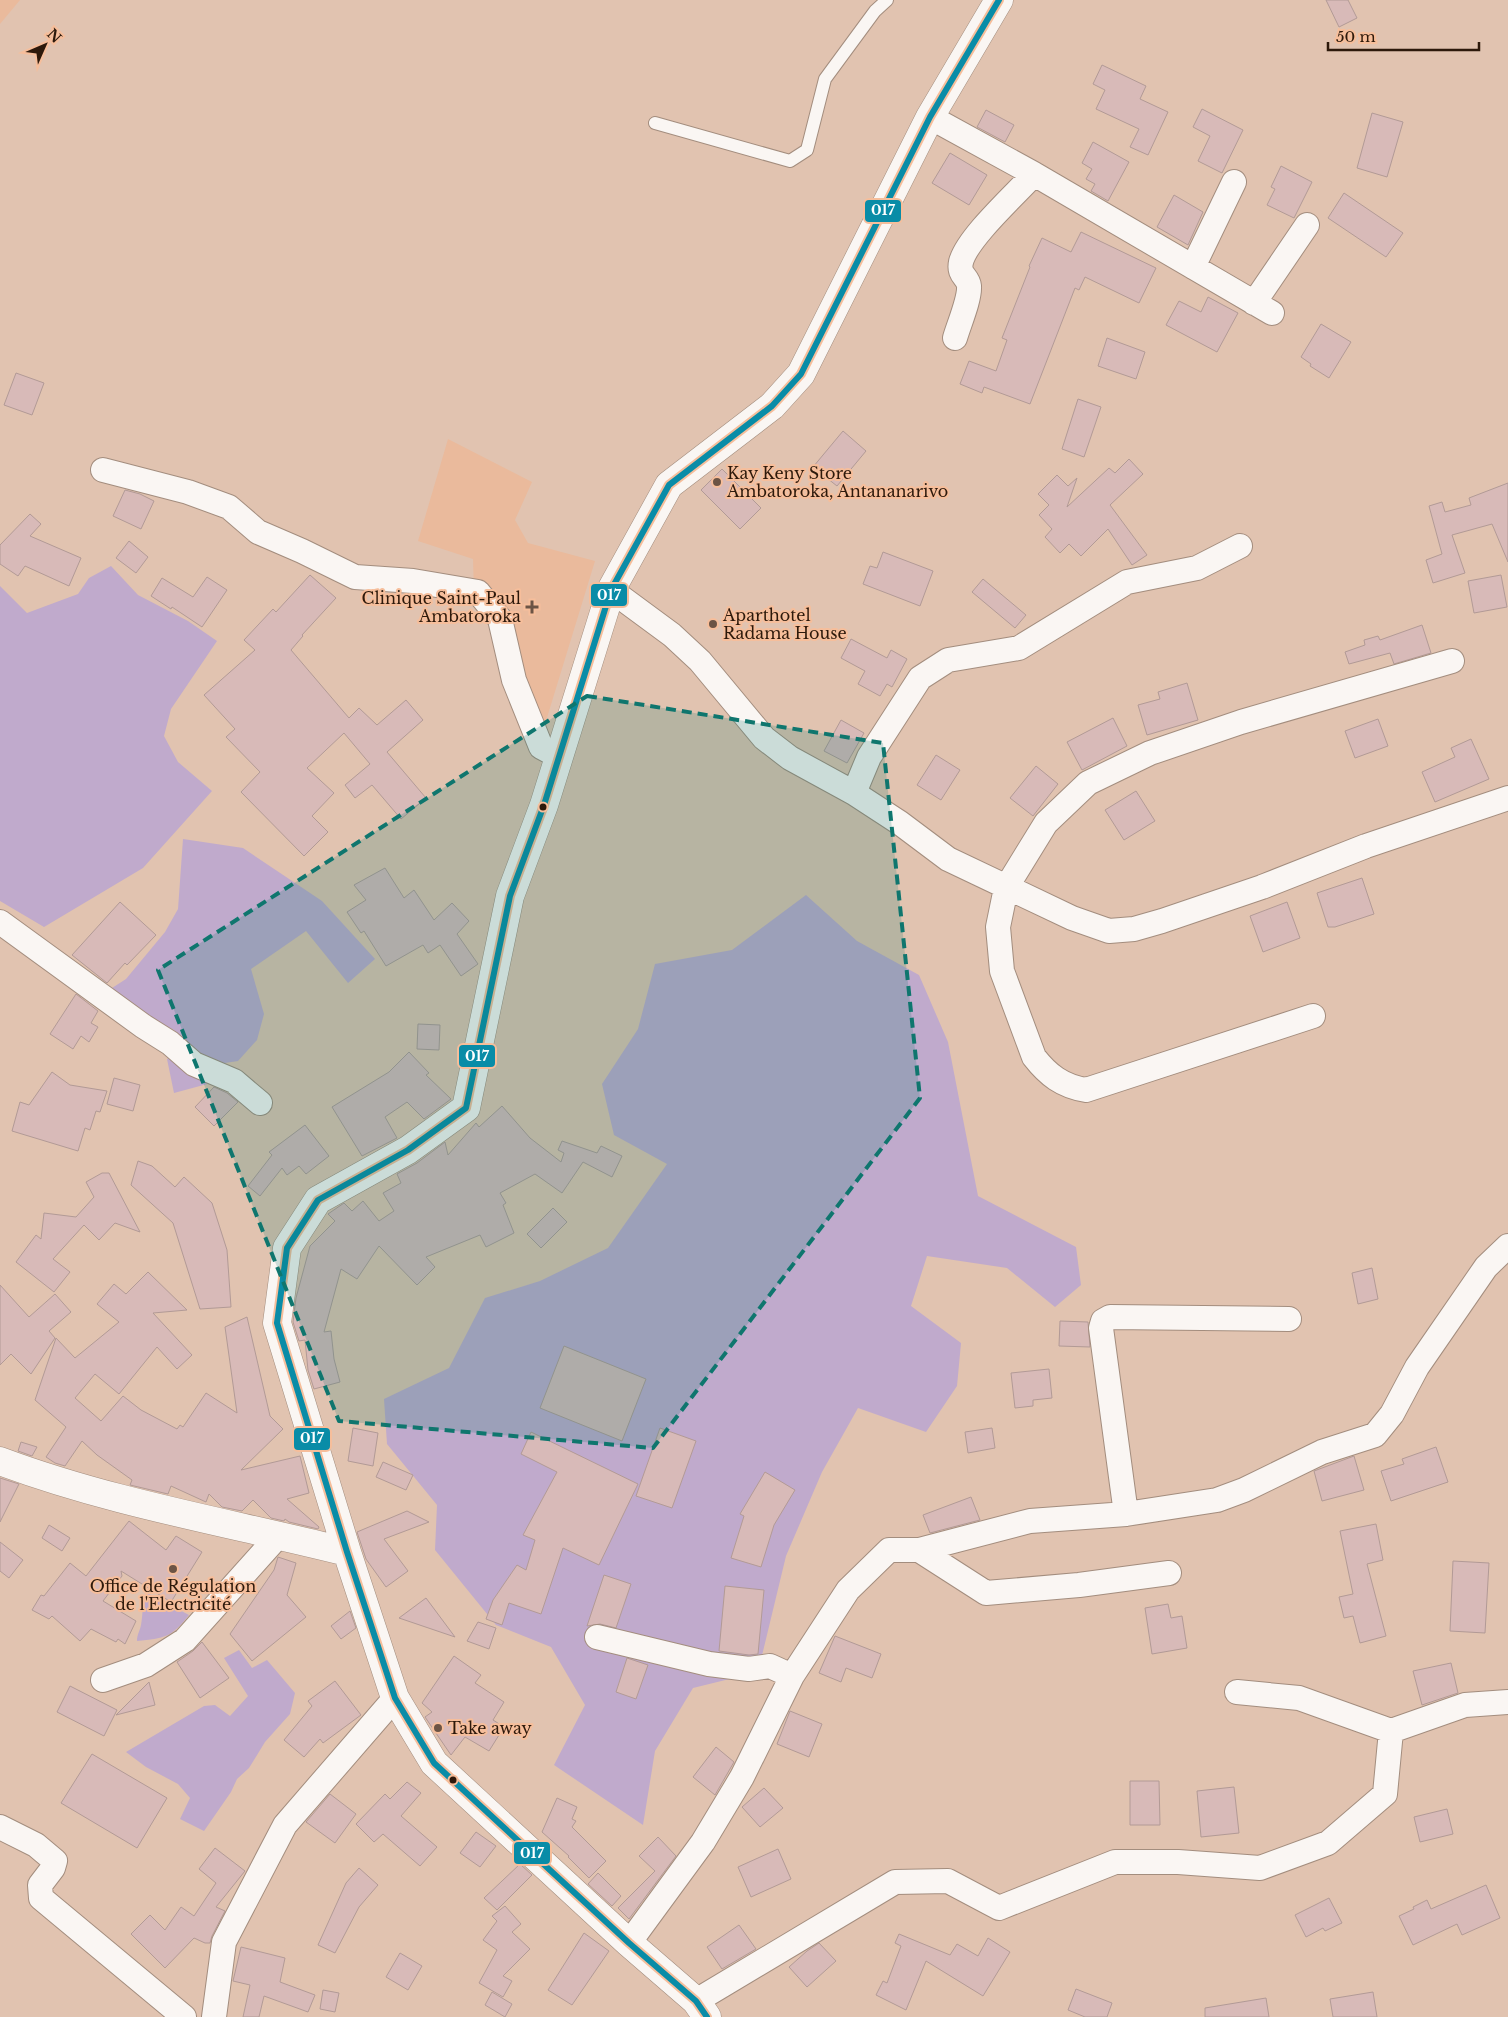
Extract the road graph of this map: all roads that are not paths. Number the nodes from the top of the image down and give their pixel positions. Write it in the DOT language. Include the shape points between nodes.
graph roads {
  1 [pos="887,0"];
  2 [pos="999,0"];
  3 [pos="930,117"];
  4 [pos="655,123"];
  5 [pos="1034,174"];
  6 [pos="1234,182"];
  7 [pos="1307,225"];
  8 [pos="1193,267"];
  9 [pos="955,338"];
  10 [pos="103,470"];
  11 [pos="1240,546"];
  12 [pos="611,590"];
  13 [pos="1452,661"];
  14 [pos="558,756"];
  15 [pos="854,792"];
  16 [pos="1508,798"];
  17 [pos="1006,888"];
  18 [pos="0,922"];
  19 [pos="1313,1016"];
  20 [pos="260,1102"];
  21 [pos="1508,1246"];
  22 [pos="1289,1319"];
  23 [pos="0,1461"];
  24 [pos="1126,1514"];
  25 [pos="279,1535"];
  26 [pos="919,1550"];
  27 [pos="347,1552"];
  28 [pos="1170,1573"];
  29 [pos="597,1637"];
  30 [pos="792,1676"];
  31 [pos="103,1680"];
  32 [pos="1237,1692"];
  33 [pos="395,1698"];
  34 [pos="1508,1702"];
  35 [pos="1392,1731"];
  36 [pos="0,1827"];
  37 [pos="630,1944"];
  38 [pos="702,2009"];
  39 [pos="184,2017"];
  40 [pos="214,2017"];
  1 -- 4 [label="lane" via="875,11 825,79 807,150 790,161"];
  2 -- 3 [label="street"];
  3 -- 5 [label="street"];
  3 -- 12 [label="street" via="801,374 772,406 669,485"];
  5 -- 8 [label="street"];
  5 -- 9 [label="street" via="972,240 962,260 961,272 969,287"];
  6 -- 8 [label="street"];
  7 -- 8 [label="street" via="1263,308"];
  10 -- 14 [label="street" via="188,492 229,507 258,532 355,577 413,581 478,592 500,619 514,680 541,747"];
  11 -- 15 [label="street" via="1197,568 1127,582 1019,648 948,660 920,678 869,757"];
  12 -- 14 [label="street"];
  12 -- 15 [label="street" via="672,635 700,661 764,738 790,758"];
  13 -- 17 [label="street" via="1241,722 1150,753 1088,783 1046,824"];
  14 -- 27 [label="street" via="544,806 510,896 466,1108 408,1150 318,1200 287,1248 277,1323"];
  15 -- 17 [label="street" via="948,859"];
  16 -- 17 [label="street" via="1366,846 1262,887 1134,929 1109,931"];
  17 -- 19 [label="street" via="998,927 1002,971 1034,1057 1043,1069 1071,1088 1086,1090"];
  18 -- 20 [label="street" via="170,1043 194,1064 234,1081"];
  21 -- 24 [label="street" via="1486,1267 1417,1367 1392,1414 1376,1435 1322,1452 1217,1500"];
  22 -- 24 [label="street" via="1110,1317 1103,1321 1101,1328"];
  23 -- 25 [label="street" via="39,1476"];
  24 -- 26 [label="street" via="1030,1521"];
  25 -- 27 [label="street"];
  25 -- 31 [label="street" via="185,1640 146,1665"];
  26 -- 28 [label="street" via="986,1593"];
  26 -- 30 [label="street" via="889,1550 848,1590"];
  27 -- 33 [label="street"];
  29 -- 30 [label="street" via="710,1664 748,1669 770,1666"];
  30 -- 37 [label="street" via="742,1776 703,1842"];
  32 -- 35 [label="street" via="1299,1698"];
  33 -- 37 [label="street" via="434,1763"];
  33 -- 40 [label="street" via="285,1824 224,1942"];
  34 -- 35 [label="street" via="1465,1705"];
  35 -- 38 [label="street" via="1385,1794 1328,1843 1260,1868 1178,1862 1115,1862 999,1908 948,1881 895,1882"];
  36 -- 39 [label="street" via="36,1845 54,1861 53,1868 40,1885 41,1898"];
  37 -- 38 [label="street"];
}
